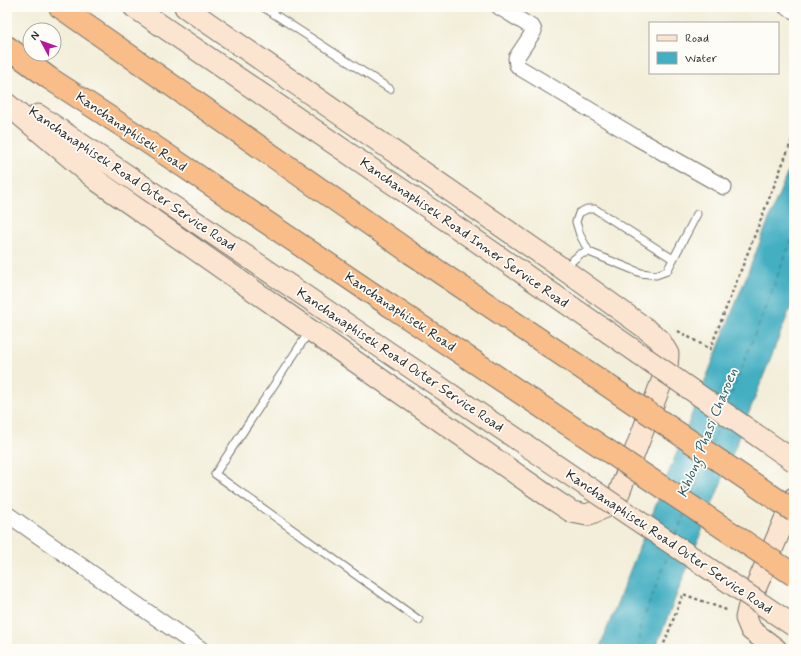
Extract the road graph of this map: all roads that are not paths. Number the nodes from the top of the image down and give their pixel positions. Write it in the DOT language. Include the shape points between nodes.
graph roads {
  1 [pos="60,7"];
  2 [pos="134,7"];
  3 [pos="185,7"];
  4 [pos="263,7"];
  5 [pos="499,7"];
  6 [pos="786,7"];
  7 [pos="794,11"];
  8 [pos="7,47"];
  9 [pos="7,56"];
  10 [pos="49,78"];
  11 [pos="390,89"];
  12 [pos="7,94"];
  13 [pos="7,104"];
  14 [pos="724,187"];
  15 [pos="697,214"];
  16 [pos="589,252"];
  17 [pos="674,259"];
  18 [pos="563,269"];
  19 [pos="310,330"];
  20 [pos="794,461"];
  21 [pos="794,498"];
  22 [pos="794,511"];
  23 [pos="7,514"];
  24 [pos="794,575"];
  25 [pos="419,620"];
  26 [pos="794,626"];
  27 [pos="201,649"];
  28 [pos="776,649"];
  1 -- 22 [label="highway, bridge" via="411,253"];
  2 -- 20 [label="main road, Kanchanaphisek Road Inner Service Road, bridge"];
  3 -- 18 [label="main road"];
  4 -- 11 [label="lane"];
  5 -- 14 [label="street" via="534,31 516,58 520,68"];
  6 -- 7 [label="street"];
  8 -- 10 [label="highway, Kanchanaphisek Road"];
  9 -- 10 [label="highway"];
  10 -- 24 [label="highway, Kanchanaphisek Road, bridge"];
  12 -- 26 [label="main road, Kanchanaphisek Road Outer Service Road, bridge"];
  13 -- 19 [label="main road" via="99,182"];
  15 -- 17 [label="lane"];
  16 -- 17 [label="lane" via="641,273 656,275 667,271"];
  16 -- 17 [label="lane" via="576,222 579,213 595,209"];
  16 -- 18 [label="lane" via="580,254"];
  18 -- 19 [label="main road" via="659,339 668,354 667,368 619,493 606,507 587,515 572,512 545,494"];
  19 -- 25 [label="lane" via="214,474"];
  21 -- 28 [label="main road" via="750,601 746,618 751,630"];
  23 -- 27 [label="street"];
}
